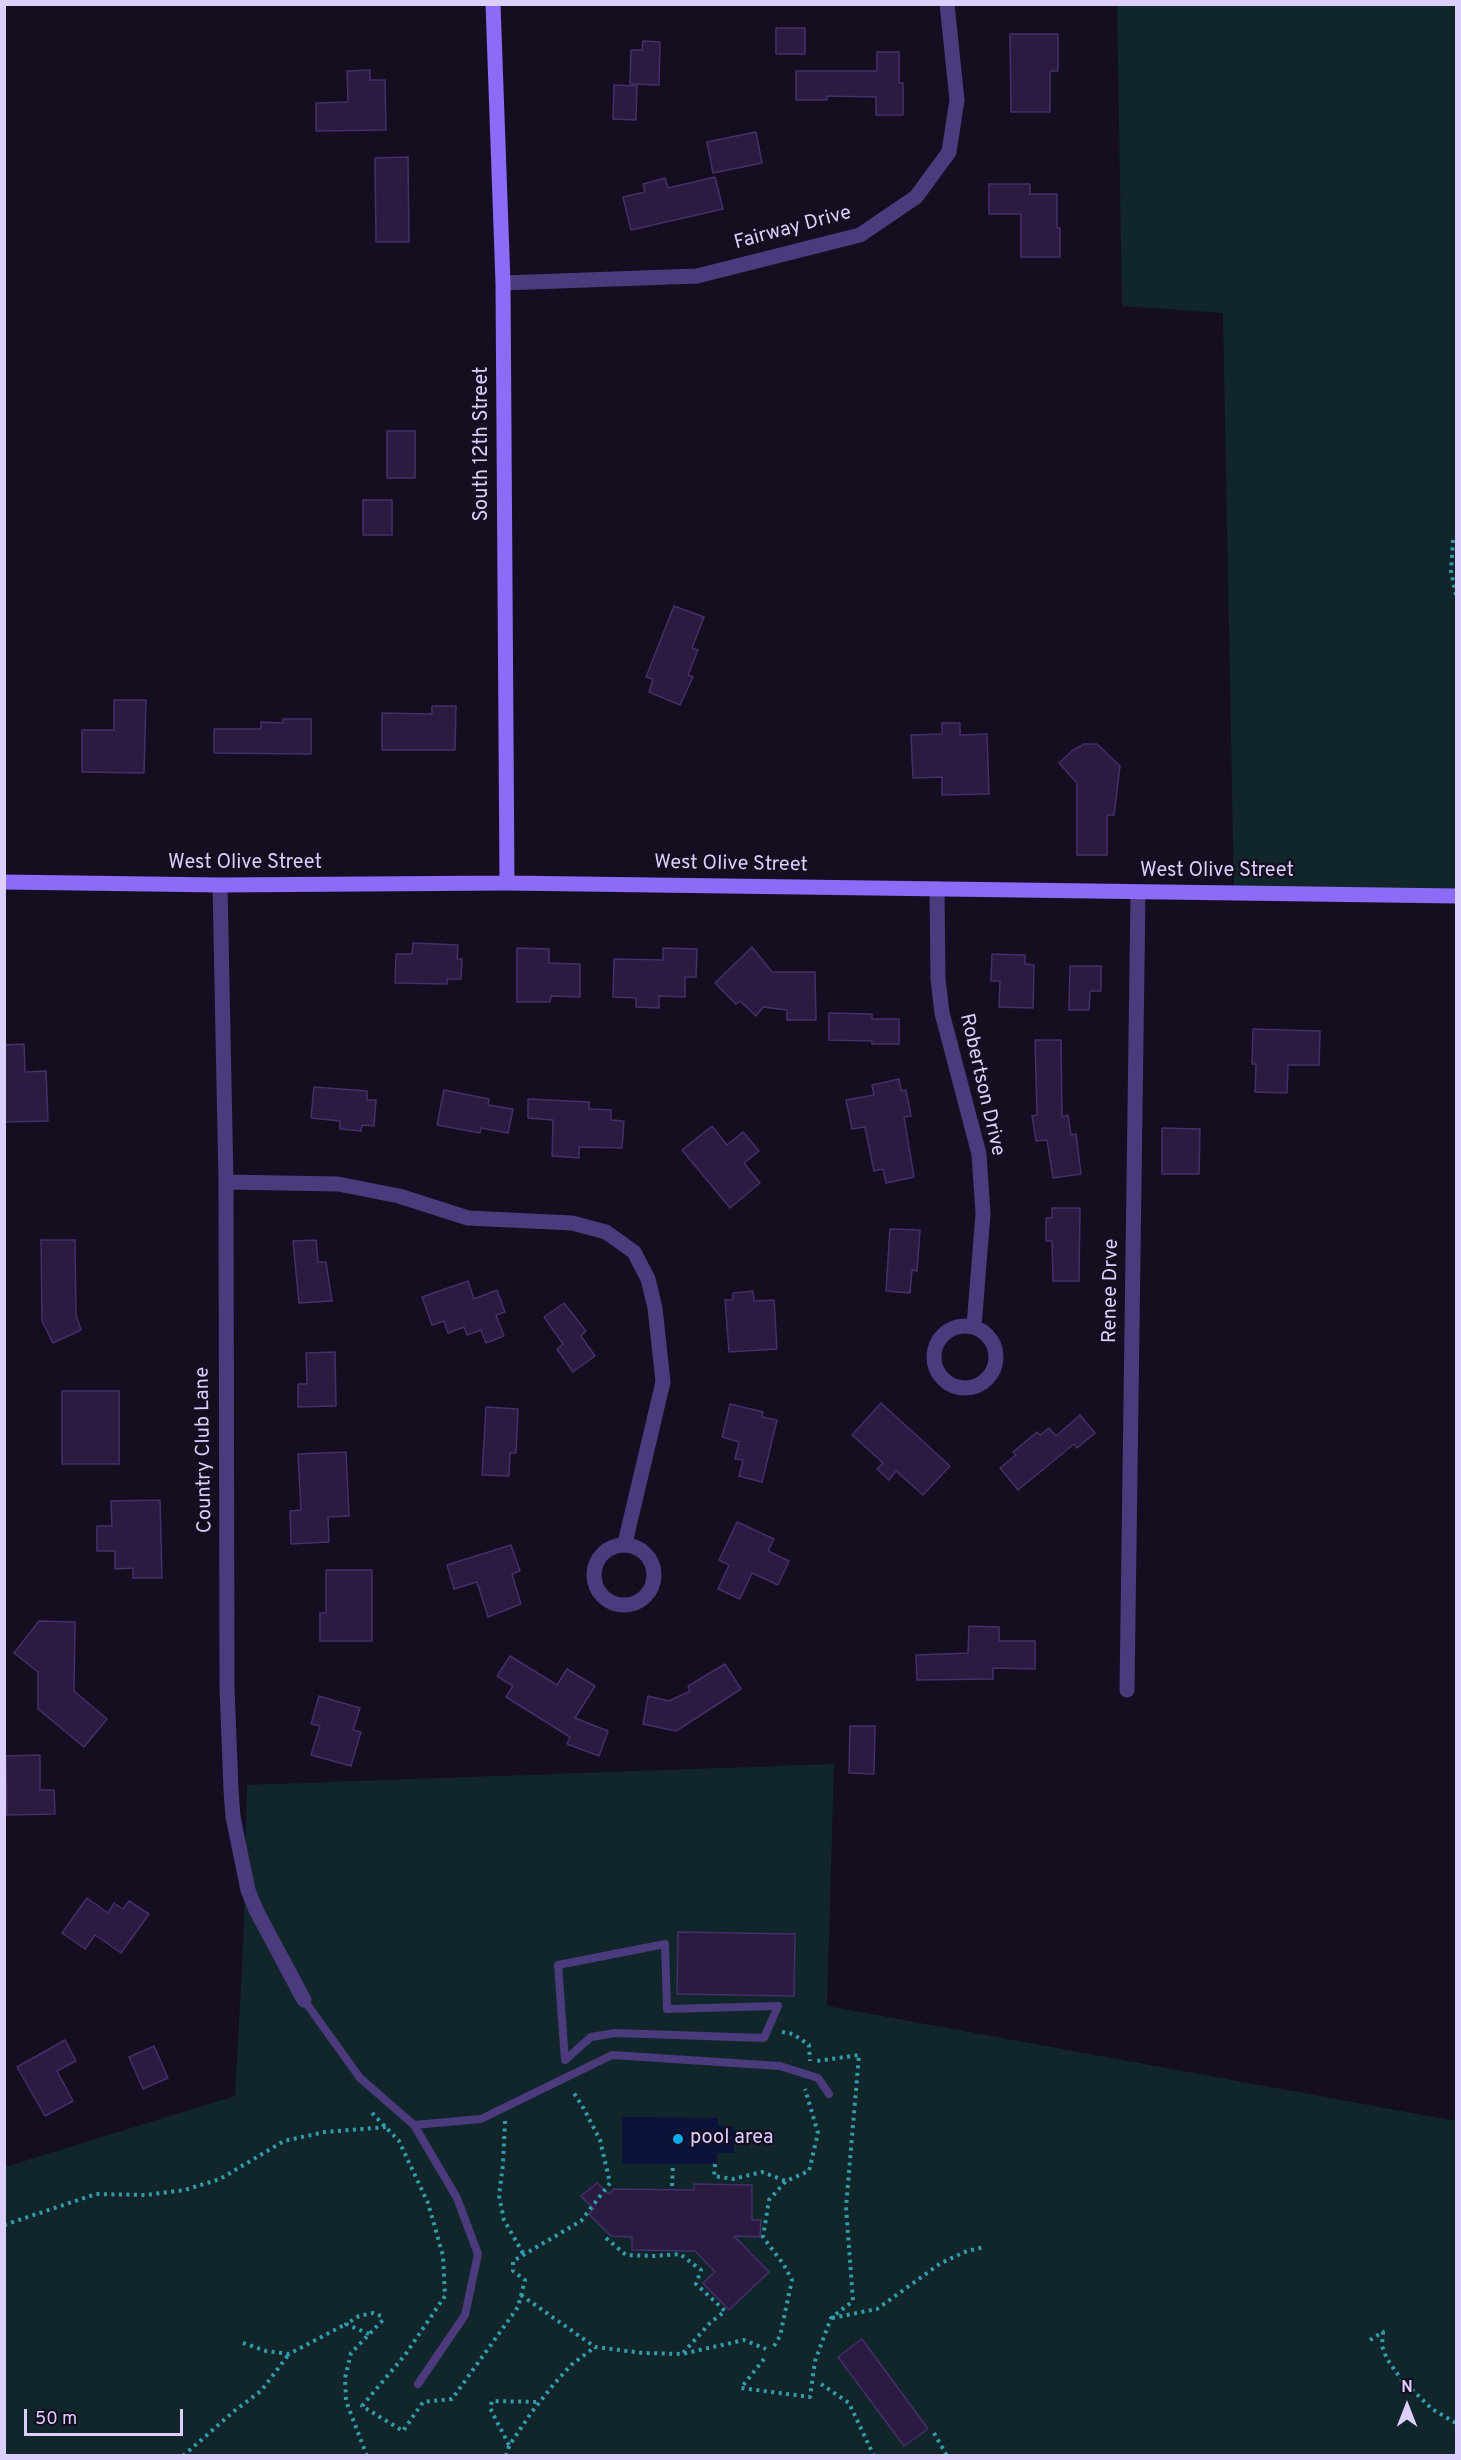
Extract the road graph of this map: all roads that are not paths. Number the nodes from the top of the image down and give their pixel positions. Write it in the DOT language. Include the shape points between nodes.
graph roads {
  1 [pos="494,4"];
  2 [pos="947,4"];
  3 [pos="503,283"];
  4 [pos="4,882"];
  5 [pos="507,883"];
  6 [pos="220,885"];
  7 [pos="937,889"];
  8 [pos="1138,893"];
  9 [pos="1456,896"];
  10 [pos="226,1182"];
  11 [pos="974,1326"];
  12 [pos="625,1543"];
  13 [pos="1127,1690"];
  14 [pos="304,2000"];
  15 [pos="769,2028"];
  16 [pos="829,2094"];
  17 [pos="414,2125"];
  18 [pos="418,2384"];
  1 -- 3 [label="street, South 12th Street"];
  2 -- 3 [label="street, Fairway Drive" via="957,100 949,152 916,196 860,235 696,276"];
  3 -- 5 [label="street, South 12th Street"];
  4 -- 6 [label="street, West Olive Street"];
  5 -- 6 [label="street, West Olive Street"];
  5 -- 7 [label="street, West Olive Street"];
  6 -- 10 [label="street, Country Club Lane"];
  7 -- 8 [label="street, West Olive Street"];
  7 -- 11 [label="street, Robertson Drive" via="942,1013 979,1154 983,1214"];
  8 -- 9 [label="street, West Olive Street"];
  8 -- 13 [label="street, Renee Drve"];
  10 -- 12 [label="street" via="338,1184 399,1196 468,1218 572,1223 606,1232 634,1252 648,1280 655,1308 663,1382"];
  10 -- 14 [label="street, Country Club Lane" via="227,1688 233,1817 248,1890"];
  11 -- 11 [label="street" via="954,1327 939,1339 933,1358 939,1376 956,1387 975,1387 991,1375 997,1356 990,1338"];
  12 -- 12 [label="street" via="643,1550 655,1566 654,1585 642,1601 624,1606 606,1600 594,1584 595,1564 606,1549"];
  14 -- 17 [label="lane" via="360,2078"];
  15 -- 15 [label="lane" via="765,2038 607,2034 591,2037 565,2060 558,1965 665,1944 667,2009 778,2006"];
  16 -- 17 [label="lane" via="818,2078 780,2066 612,2055 481,2119"];
  17 -- 18 [label="lane" via="457,2198 478,2254 465,2315"];
}
